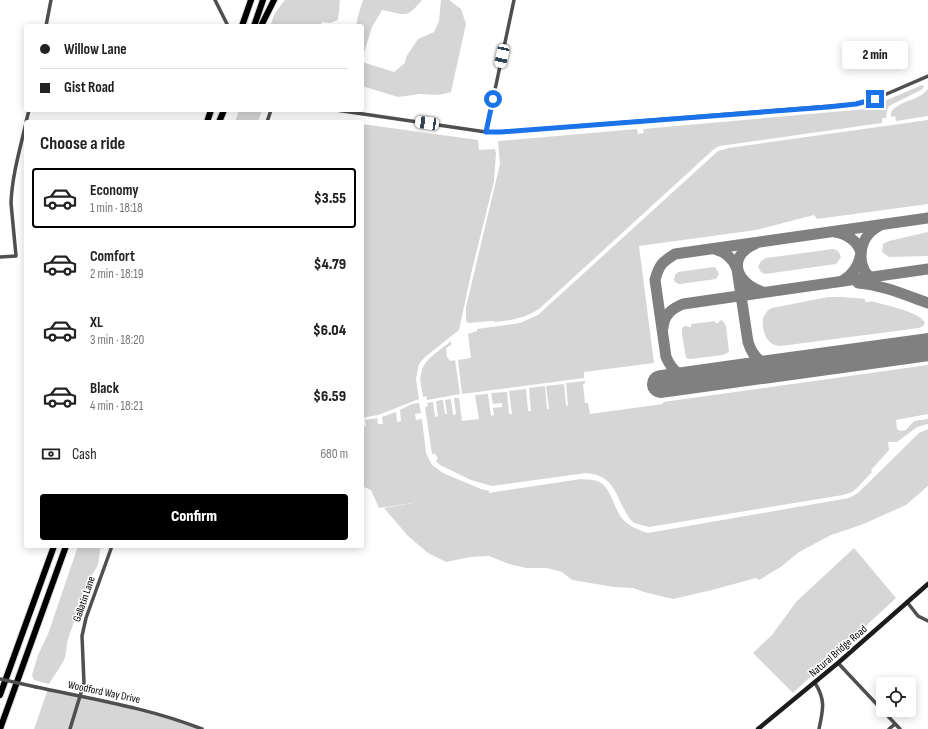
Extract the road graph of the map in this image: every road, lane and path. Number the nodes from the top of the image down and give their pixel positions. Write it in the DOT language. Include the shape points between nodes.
graph roads {
  1 [pos="51,0"];
  2 [pos="215,0"];
  3 [pos="251,0"];
  4 [pos="263,0"];
  5 [pos="274,0"];
  6 [pos="514,0"];
  7 [pos="46,24"];
  8 [pos="227,24"];
  9 [pos="243,24"];
  10 [pos="255,24"];
  11 [pos="263,24"];
  12 [pos="928,76"];
  13 [pos="350,112"];
  14 [pos="24,132"];
  15 [pos="486,132"];
  16 [pos="0,257"];
  17 [pos="53,548"];
  18 [pos="65,548"];
  19 [pos="111,548"];
  20 [pos="928,584"];
  21 [pos="907,602"];
  22 [pos="927,622"];
  23 [pos="838,663"];
  24 [pos="0,679"];
  25 [pos="815,683"];
  26 [pos="0,694"];
  27 [pos="81,696"];
  28 [pos="895,724"];
  29 [pos="0,729"];
  30 [pos="70,729"];
  31 [pos="202,729"];
  32 [pos="758,729"];
  33 [pos="819,729"];
  34 [pos="889,729"];
  35 [pos="900,729"];
  1 -- 7 [label="street"];
  2 -- 8 [label="street"];
  3 -- 9 [label="highway"];
  4 -- 10 [label="highway"];
  5 -- 11 [label="highway"];
  6 -- 15 [label="street"];
  12 -- 15 [label="street" via="875,99 856,104"];
  13 -- 15 [label="street"];
  14 -- 16 [label="street" via="11,195 16,256"];
  17 -- 26 [label="highway"];
  18 -- 29 [label="highway"];
  19 -- 27 [label="street, Gallatin Lane" via="82,636 84,677"];
  20 -- 21 [label="main road, Natural Bridge Road"];
  21 -- 22 [label="street" via="918,616"];
  21 -- 23 [label="main road, Natural Bridge Road"];
  23 -- 25 [label="main road, Natural Bridge Road"];
  23 -- 28 [label="street"];
  24 -- 27 [label="street, Woodford Way Drive, bridge"];
  25 -- 32 [label="main road, Natural Bridge Road"];
  25 -- 33 [label="street" via="820,690 823,707"];
  27 -- 30 [label="street, Gallatin Lane"];
  27 -- 31 [label="street, Woodford Way Drive" via="164,716"];
  28 -- 34 [label="street"];
  28 -- 35 [label="street"];
}
